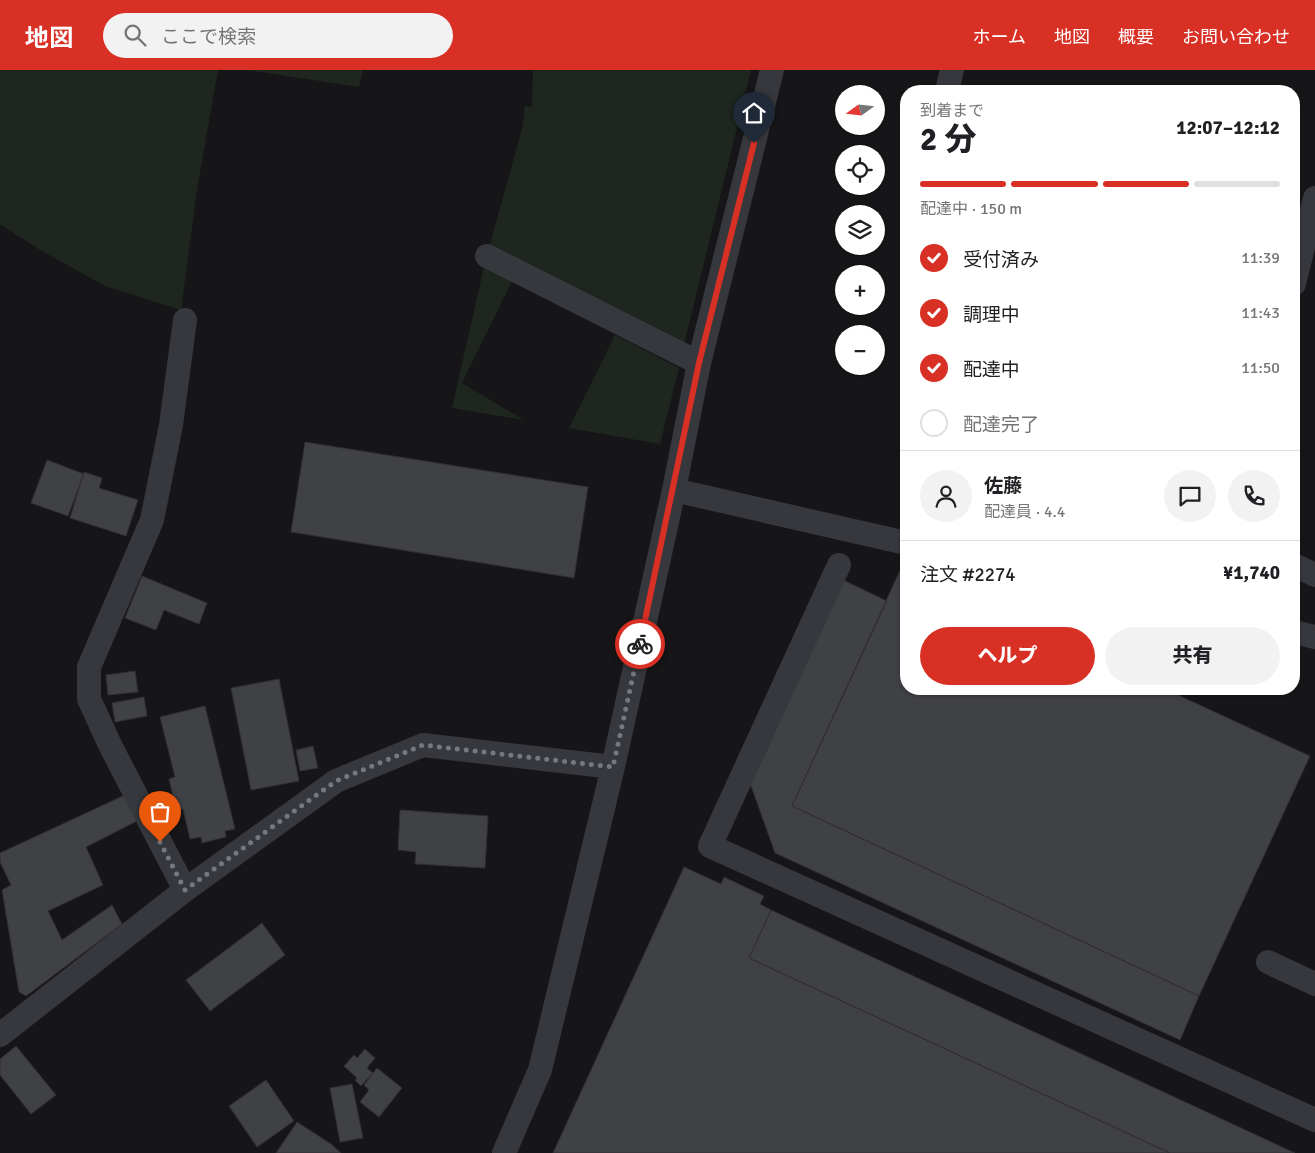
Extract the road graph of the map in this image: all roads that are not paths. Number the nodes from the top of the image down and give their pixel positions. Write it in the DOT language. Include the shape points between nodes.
graph roads {
  1 [pos="772,70"];
  2 [pos="952,70"];
  3 [pos="948,85"];
  4 [pos="1315,198"];
  5 [pos="487,256"];
  6 [pos="1300,259"];
  7 [pos="185,320"];
  8 [pos="699,363"];
  9 [pos="674,490"];
  10 [pos="900,542"];
  11 [pos="839,565"];
  12 [pos="1300,568"];
  13 [pos="1315,575"];
  14 [pos="1300,633"];
  15 [pos="1315,637"];
  16 [pos="613,767"];
  17 [pos="185,890"];
  18 [pos="1268,962"];
  19 [pos="1315,984"];
  20 [pos="0,1036"];
  21 [pos="1315,1120"];
  22 [pos="504,1153"];
  1 -- 8 [label="street"];
  2 -- 3 [label="street"];
  4 -- 6 [label="street"];
  5 -- 8 [label="street"];
  7 -- 17 [label="street" via="171,425 152,520 89,668 89,699"];
  8 -- 9 [label="street"];
  9 -- 10 [label="street"];
  9 -- 16 [label="street"];
  11 -- 21 [label="street" via="710,846"];
  12 -- 13 [label="street"];
  14 -- 15 [label="street"];
  16 -- 17 [label="street" via="423,745 336,781"];
  16 -- 22 [label="street" via="540,1070"];
  17 -- 20 [label="street"];
  18 -- 19 [label="street"];
}
